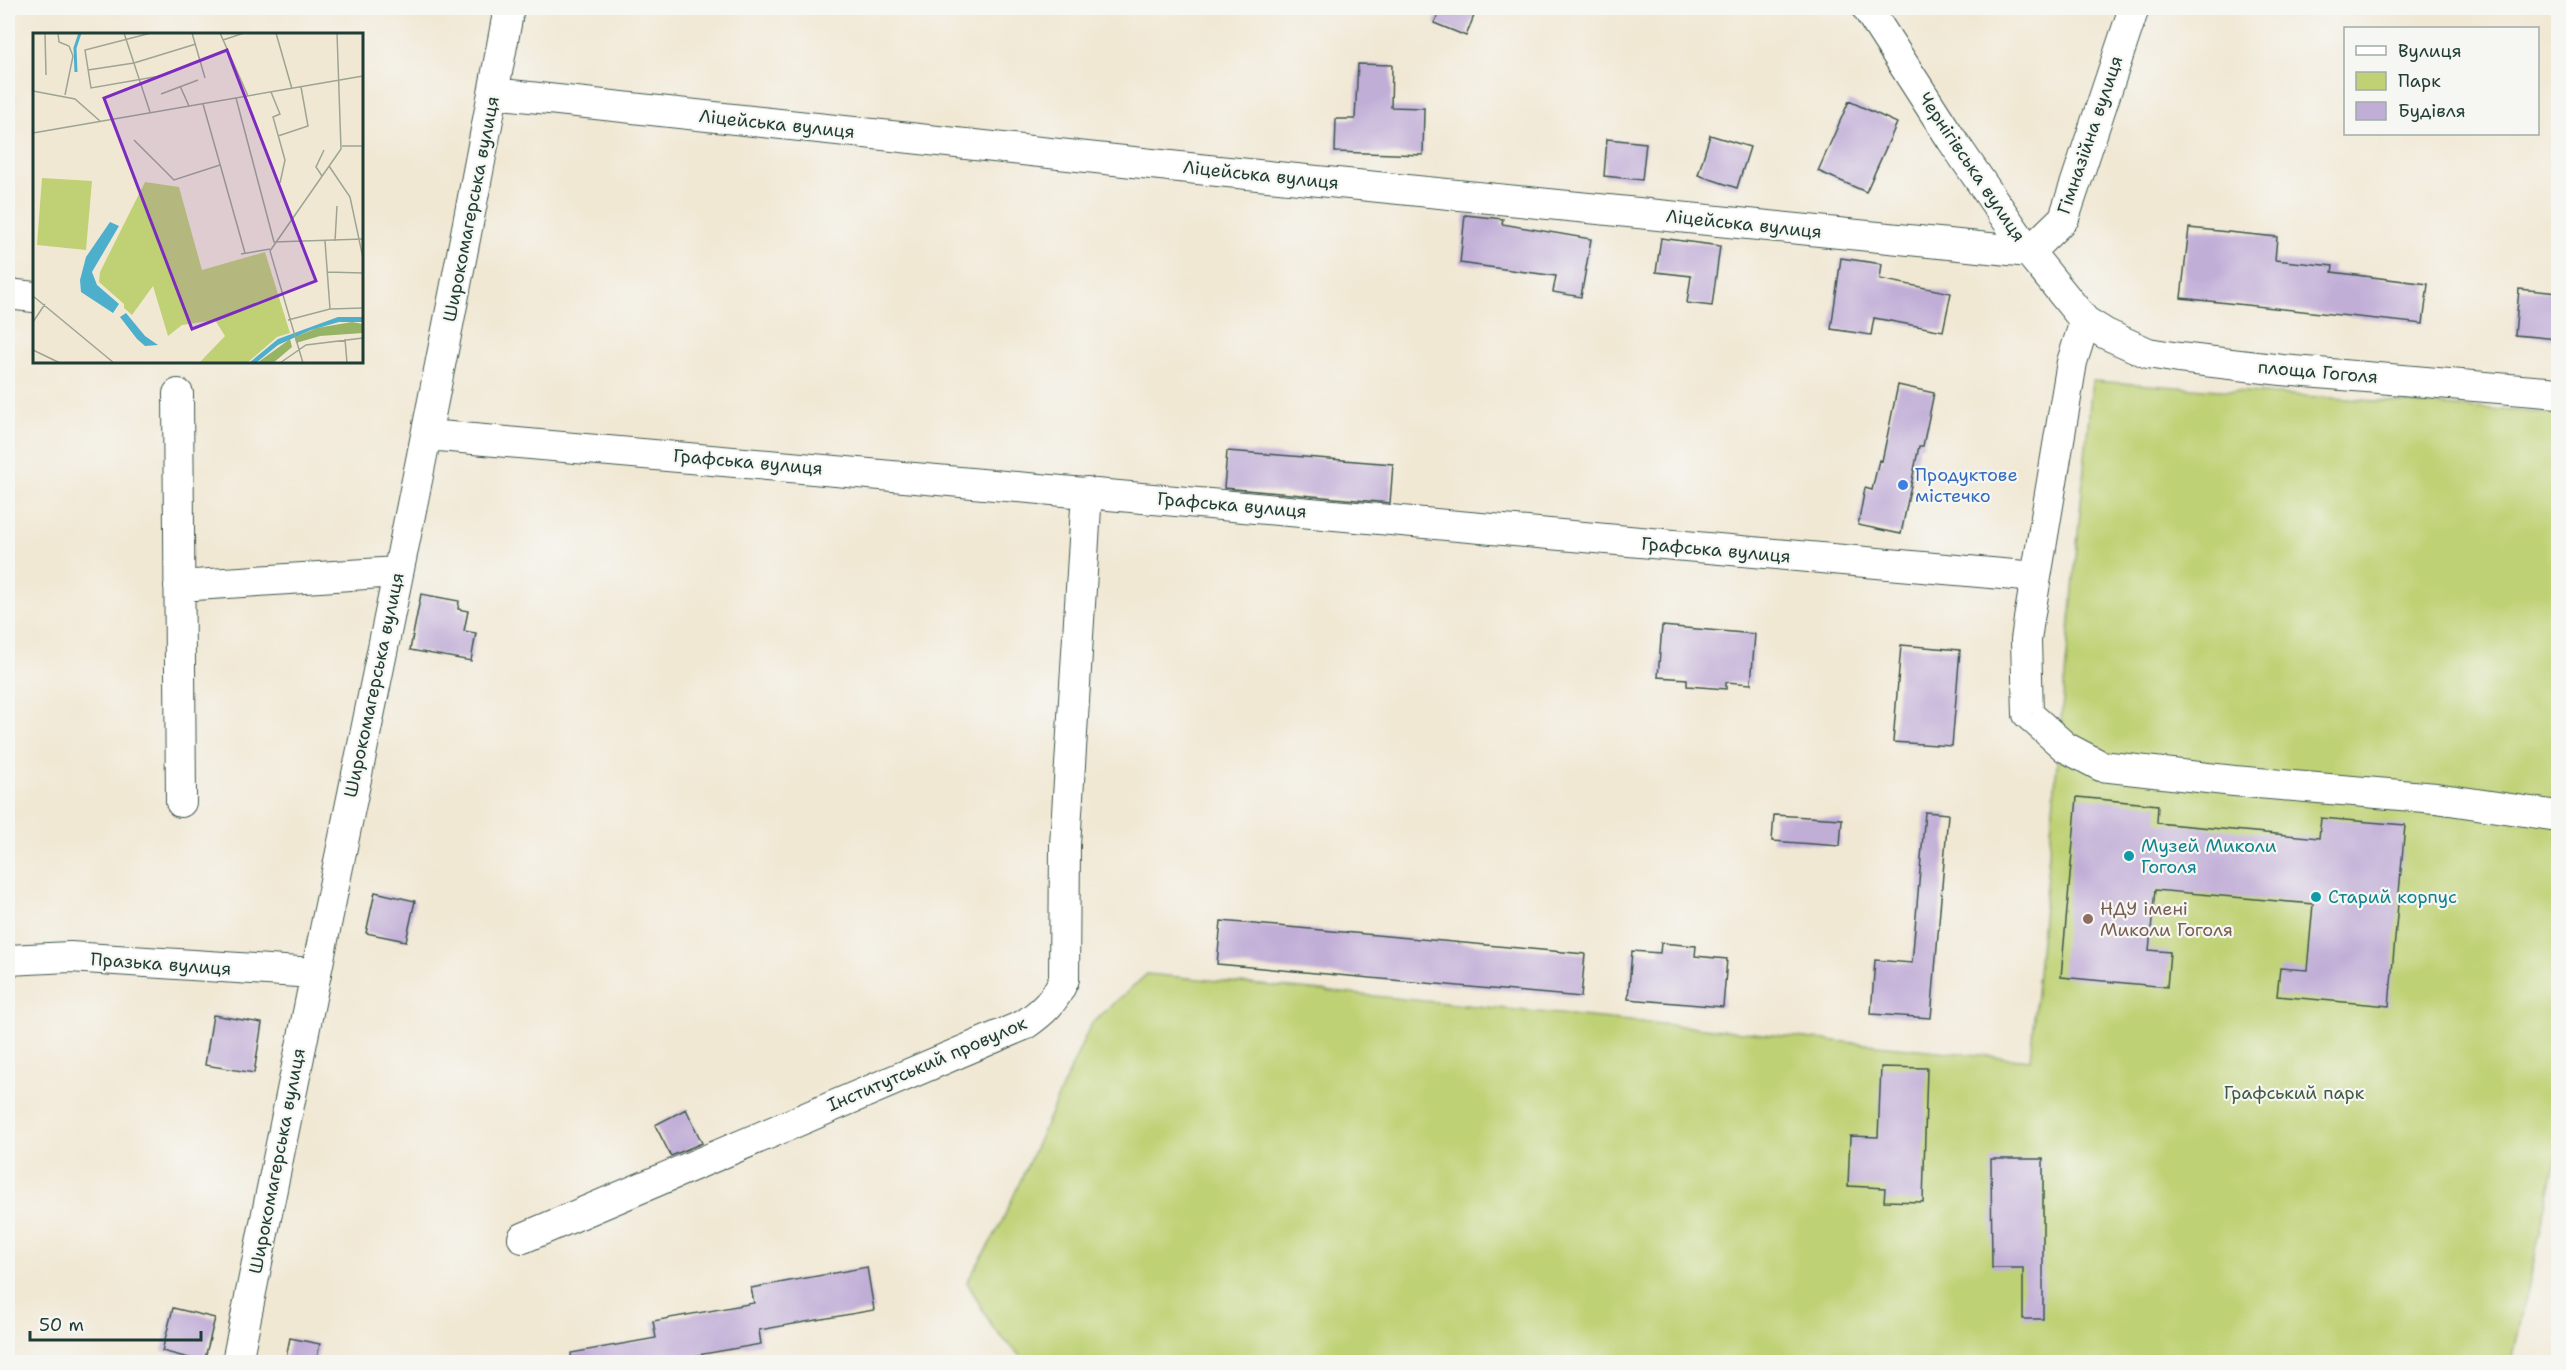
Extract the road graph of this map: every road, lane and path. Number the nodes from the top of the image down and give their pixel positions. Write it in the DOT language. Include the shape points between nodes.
graph roads {
  1 [pos="509,8"];
  2 [pos="1867,8"];
  3 [pos="2134,8"];
  4 [pos="493,93"];
  5 [pos="2029,252"];
  6 [pos="8,294"];
  7 [pos="33,297"];
  8 [pos="2085,321"];
  9 [pos="2559,393"];
  10 [pos="178,394"];
  11 [pos="428,435"];
  12 [pos="1087,492"];
  13 [pos="397,572"];
  14 [pos="2036,577"];
  15 [pos="179,586"];
  16 [pos="181,802"];
  17 [pos="2559,816"];
  18 [pos="8,960"];
  19 [pos="314,973"];
  20 [pos="523,1238"];
  21 [pos="237,1362"];
  1 -- 4 [label="street, Широкомагерська вулиця"];
  2 -- 5 [label="street, Чернігівська вулиця"];
  3 -- 5 [label="street, Гімназійна вулиця" via="2064,218"];
  4 -- 5 [label="street, Ліцейська вулиця" via="1198,169"];
  4 -- 11 [label="street, Широкомагерська вулиця"];
  5 -- 8 [label="street, Чернігівська вулиця"];
  6 -- 7 [label="street"];
  8 -- 9 [label="street, площа Гоголя" via="2148,353 2179,358"];
  8 -- 14 [label="street" via="2072,362"];
  10 -- 15 [label="street"];
  11 -- 12 [label="street, Графська вулиця"];
  11 -- 13 [label="street, Широкомагерська вулиця"];
  12 -- 14 [label="street, Графська вулиця"];
  12 -- 20 [label="street, Інститутський провулок" via="1065,845 1064,979 1057,996 1044,1012 1024,1025"];
  13 -- 15 [label="street"];
  13 -- 19 [label="street, Широкомагерська вулиця"];
  14 -- 17 [label="street" via="2026,640 2028,714 2065,747 2101,766 2436,798"];
  15 -- 16 [label="street"];
  18 -- 19 [label="street, Празька вулиця" via="70,957"];
  19 -- 21 [label="street, Широкомагерська вулиця"];
}
